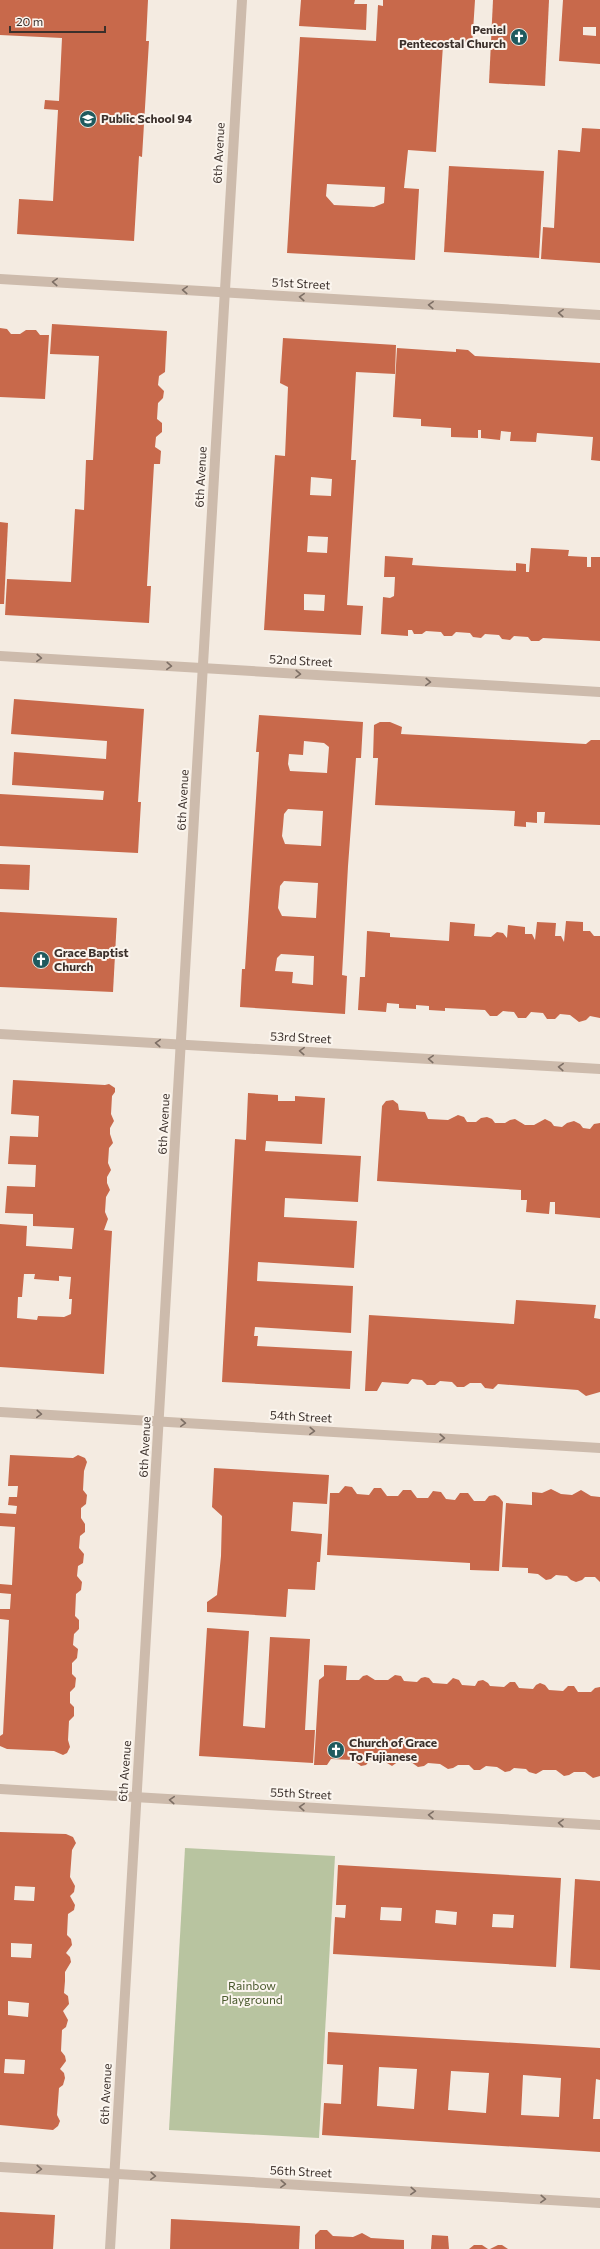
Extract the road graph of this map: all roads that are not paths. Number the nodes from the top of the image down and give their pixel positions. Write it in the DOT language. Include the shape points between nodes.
graph roads {
  1 [pos="242,0"];
  2 [pos="0,279"];
  3 [pos="224,292"];
  4 [pos="600,315"];
  5 [pos="0,656"];
  6 [pos="203,668"];
  7 [pos="600,692"];
  8 [pos="0,1034"];
  9 [pos="181,1044"];
  10 [pos="600,1069"];
  11 [pos="0,1412"];
  12 [pos="159,1422"];
  13 [pos="600,1448"];
  14 [pos="0,1789"];
  15 [pos="137,1797"];
  16 [pos="600,1825"];
  17 [pos="0,2167"];
  18 [pos="114,2174"];
  19 [pos="600,2203"];
  20 [pos="110,2249"];
  1 -- 3 [label="street, 6th Avenue"];
  3 -- 2 [label="street, 51st Street, one-way"];
  4 -- 3 [label="street, 51st Street, one-way"];
  3 -- 6 [label="street, 6th Avenue"];
  5 -- 6 [label="street, 52nd Street, one-way"];
  6 -- 7 [label="street, 52nd Street, one-way"];
  6 -- 9 [label="street, 6th Avenue"];
  9 -- 8 [label="street, 53rd Street, one-way"];
  10 -- 9 [label="street, 53rd Street, one-way"];
  9 -- 12 [label="street, 6th Avenue"];
  11 -- 12 [label="street, 54th Street, one-way"];
  12 -- 13 [label="street, 54th Street, one-way"];
  12 -- 15 [label="street, 6th Avenue"];
  14 -- 15 [label="street, 55th Street"];
  16 -- 15 [label="street, 55th Street, one-way"];
  15 -- 18 [label="street, 6th Avenue"];
  17 -- 18 [label="street, 56th Street, one-way"];
  18 -- 19 [label="street, 56th Street, one-way"];
  18 -- 20 [label="street, 6th Avenue"];
}
